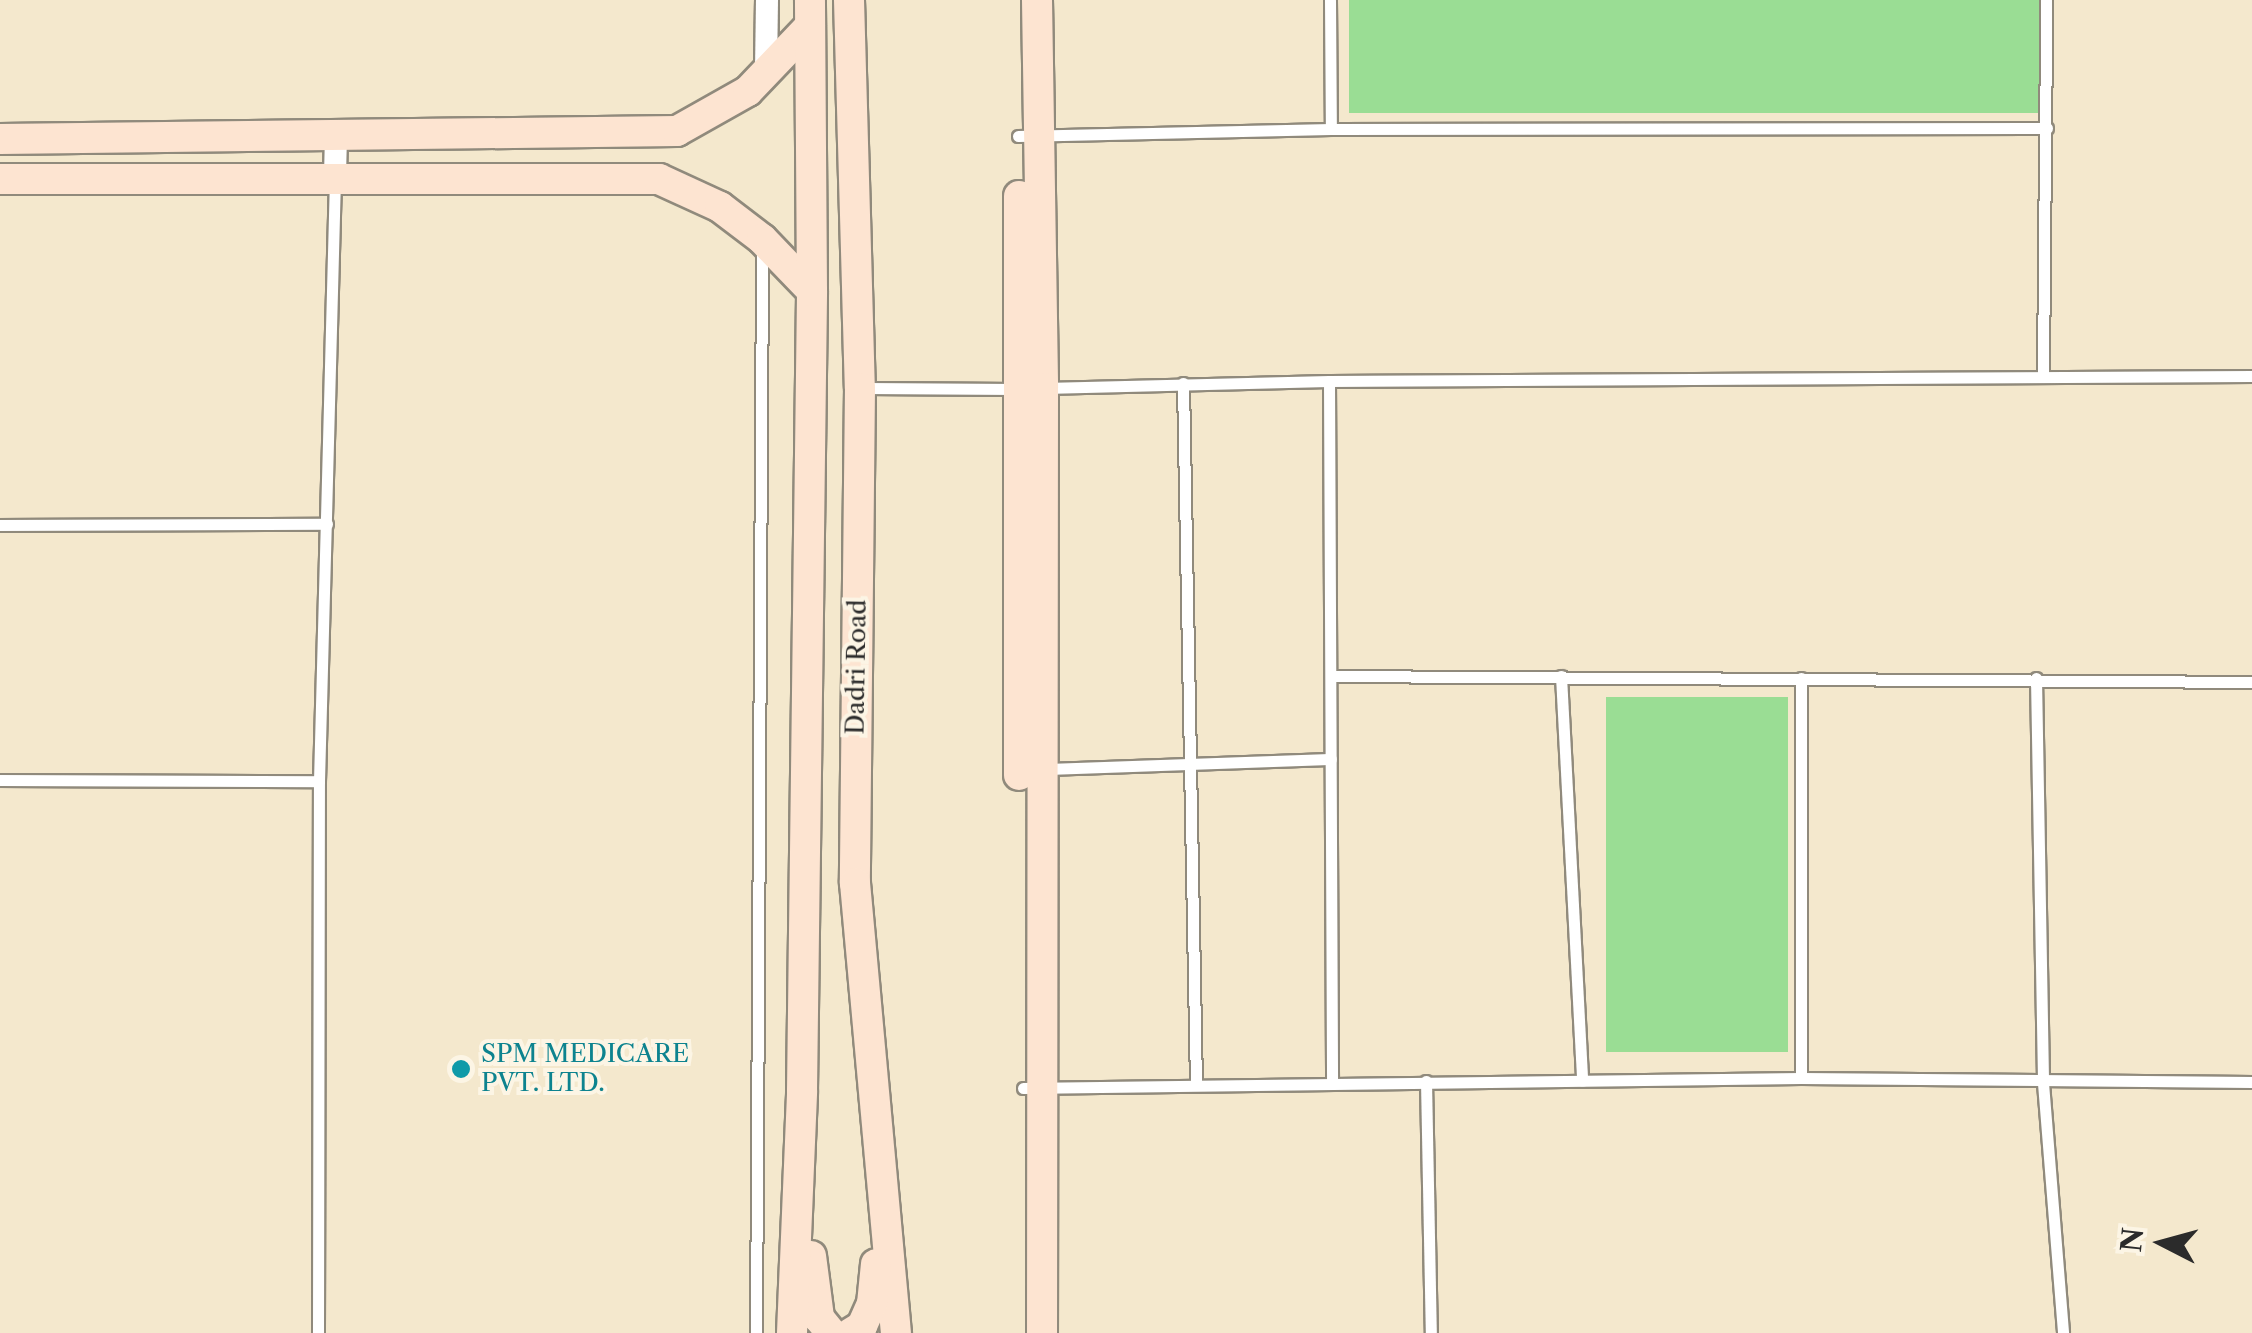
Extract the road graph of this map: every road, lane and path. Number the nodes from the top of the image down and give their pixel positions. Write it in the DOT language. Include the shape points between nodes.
graph roads {
  1 [pos="767,0"];
  2 [pos="850,0"];
  3 [pos="1018,0"];
  4 [pos="1037,0"];
  5 [pos="1330,0"];
  6 [pos="2046,0"];
  7 [pos="810,13"];
  8 [pos="766,71"];
  9 [pos="2048,128"];
  10 [pos="1330,129"];
  11 [pos="336,134"];
  12 [pos="1028,136"];
  13 [pos="0,139"];
  14 [pos="335,176"];
  15 [pos="0,179"];
  16 [pos="762,239"];
  17 [pos="812,291"];
  18 [pos="2043,376"];
  19 [pos="2252,376"];
  20 [pos="1329,381"];
  21 [pos="1183,383"];
  22 [pos="860,388"];
  23 [pos="1031,388"];
  24 [pos="327,524"];
  25 [pos="0,525"];
  26 [pos="1330,676"];
  27 [pos="1561,676"];
  28 [pos="1801,678"];
  29 [pos="2036,678"];
  30 [pos="2252,682"];
  31 [pos="1331,758"];
  32 [pos="1192,760"];
  33 [pos="1030,769"];
  34 [pos="0,780"];
  35 [pos="320,781"];
  36 [pos="1801,1078"];
  37 [pos="1582,1080"];
  38 [pos="1332,1082"];
  39 [pos="1426,1082"];
  40 [pos="2252,1082"];
  41 [pos="1196,1083"];
  42 [pos="2044,1083"];
  43 [pos="1033,1088"];
  44 [pos="802,1092"];
  45 [pos="882,1156"];
  46 [pos="318,1333"];
  47 [pos="756,1333"];
  48 [pos="792,1333"];
  49 [pos="830,1333"];
  50 [pos="851,1333"];
  51 [pos="896,1333"];
  52 [pos="1022,1333"];
  53 [pos="1042,1333"];
  54 [pos="1431,1333"];
  55 [pos="2063,1333"];
  1 -- 8 [label="street"];
  2 -- 22 [label="street, Dadri Road"];
  3 -- 12 [label="street"];
  4 -- 12 [label="street"];
  5 -- 10 [label="lane"];
  6 -- 9 [label="lane"];
  7 -- 8 [label="street"];
  7 -- 17 [label="street, Dadri Road"];
  8 -- 11 [label="street" via="748,91 676,131"];
  9 -- 10 [label="lane"];
  9 -- 18 [label="lane"];
  10 -- 12 [label="lane"];
  11 -- 13 [label="street"];
  11 -- 14 [label="street"];
  12 -- 23 [label="street"];
  14 -- 15 [label="street"];
  14 -- 16 [label="street" via="659,179 720,207"];
  14 -- 24 [label="lane"];
  16 -- 17 [label="street"];
  16 -- 47 [label="lane"];
  17 -- 44 [label="street, Dadri Road"];
  18 -- 19 [label="lane"];
  18 -- 20 [label="lane"];
  20 -- 21 [label="lane"];
  20 -- 26 [label="lane"];
  21 -- 23 [label="lane"];
  21 -- 32 [label="lane"];
  22 -- 23 [label="lane"];
  22 -- 45 [label="street, Dadri Road" via="855,883"];
  23 -- 33 [label="street"];
  24 -- 25 [label="lane"];
  24 -- 35 [label="lane"];
  26 -- 27 [label="lane"];
  26 -- 31 [label="lane"];
  27 -- 28 [label="lane"];
  27 -- 37 [label="lane"];
  28 -- 29 [label="lane"];
  28 -- 36 [label="lane"];
  29 -- 30 [label="lane"];
  29 -- 42 [label="lane"];
  31 -- 32 [label="lane"];
  31 -- 38 [label="lane"];
  32 -- 33 [label="lane"];
  32 -- 41 [label="lane"];
  33 -- 43 [label="street"];
  34 -- 35 [label="lane"];
  35 -- 46 [label="lane"];
  36 -- 37 [label="lane"];
  36 -- 42 [label="lane"];
  37 -- 39 [label="lane"];
  38 -- 39 [label="lane"];
  38 -- 41 [label="lane"];
  39 -- 54 [label="lane"];
  40 -- 42 [label="lane"];
  41 -- 43 [label="lane"];
  42 -- 55 [label="lane"];
  43 -- 52 [label="street"];
  43 -- 53 [label="street"];
  44 -- 48 [label="street, Dadri Road"];
  44 -- 49 [label="street" via="814,1294"];
  45 -- 50 [label="street" via="876,1284 862,1326"];
  45 -- 51 [label="street, Dadri Road"];
}
